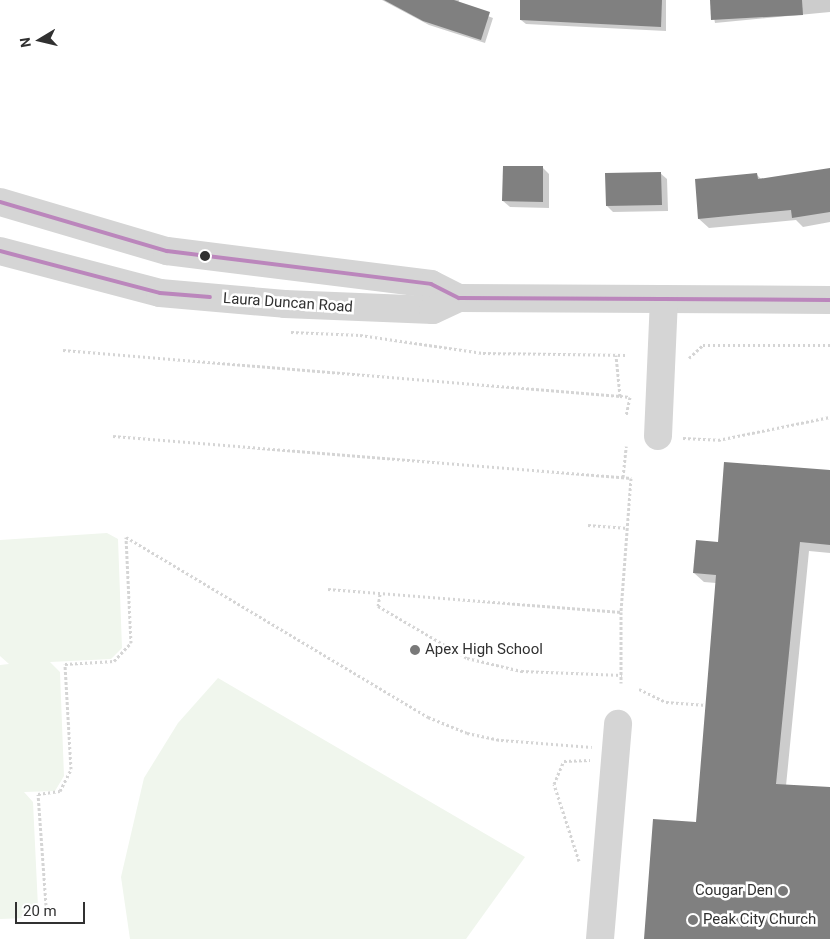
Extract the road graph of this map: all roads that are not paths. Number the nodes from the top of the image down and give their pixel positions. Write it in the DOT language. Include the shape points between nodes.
graph roads {
  1 [pos="0,202"];
  2 [pos="0,251"];
  3 [pos="360,278"];
  4 [pos="459,298"];
  5 [pos="664,299"];
  6 [pos="830,300"];
  7 [pos="318,306"];
  8 [pos="658,436"];
  9 [pos="615,745"];
  10 [pos="600,939"];
  1 -- 3 [label="street, Laura Duncan Road" via="167,251"];
  2 -- 7 [label="street, Laura Duncan Road" via="160,293"];
  3 -- 4 [label="street, Laura Duncan Road" via="431,284"];
  3 -- 7 [label="street" via="339,298"];
  4 -- 5 [label="street, Laura Duncan Road"];
  4 -- 7 [label="street, Laura Duncan Road" via="433,310"];
  5 -- 6 [label="street, Laura Duncan Road"];
  5 -- 8 [label="street"];
  9 -- 10 [label="street"];
}
